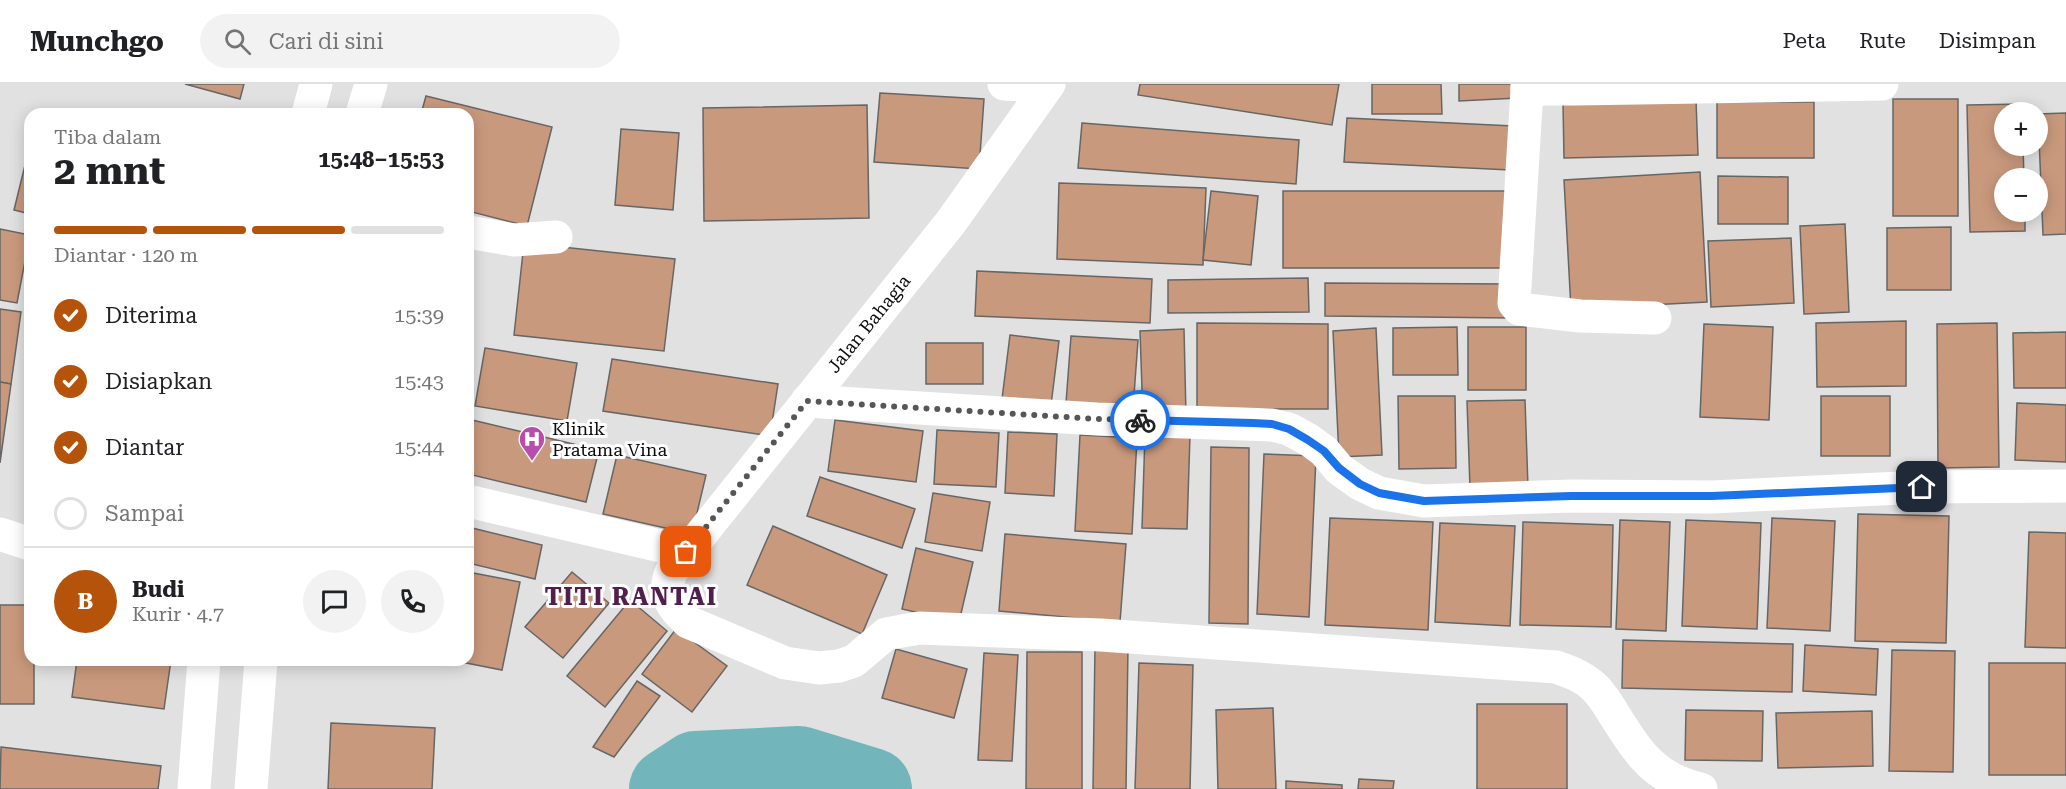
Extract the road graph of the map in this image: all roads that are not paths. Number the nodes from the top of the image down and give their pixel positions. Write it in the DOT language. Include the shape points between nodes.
graph roads {
  1 [pos="316,84"];
  2 [pos="371,84"];
  3 [pos="1004,84"];
  4 [pos="1882,84"];
  5 [pos="1048,85"];
  6 [pos="1527,86"];
  7 [pos="310,108"];
  8 [pos="364,108"];
  9 [pos="474,233"];
  10 [pos="556,237"];
  11 [pos="1655,318"];
  12 [pos="807,401"];
  13 [pos="2066,486"];
  14 [pos="474,502"];
  15 [pos="0,534"];
  16 [pos="24,542"];
  17 [pos="686,552"];
  18 [pos="204,666"];
  19 [pos="261,666"];
  20 [pos="194,789"];
  21 [pos="251,789"];
  22 [pos="1701,789"];
  1 -- 7 [label="street"];
  2 -- 8 [label="street"];
  3 -- 5 [label="street"];
  4 -- 6 [label="street" via="1576,90"];
  5 -- 12 [label="street, Jalan Bahagia" via="951,222"];
  6 -- 11 [label="street" via="1514,303 1520,309 1580,316"];
  9 -- 10 [label="street" via="514,240"];
  12 -- 13 [label="street" via="1097,419 1272,424 1308,440 1360,484 1379,493 1424,501"];
  12 -- 17 [label="street, Jalan Bahagia"];
  14 -- 17 [label="street"];
  15 -- 16 [label="street"];
  17 -- 22 [label="street, Jalan Bahagia" via="671,572 666,589 672,605 688,622 785,663 801,666 830,667 854,661 886,634 919,628 1101,635 1556,667 1580,675 1595,687 1647,762 1664,776"];
  18 -- 20 [label="street"];
  19 -- 21 [label="street"];
}
